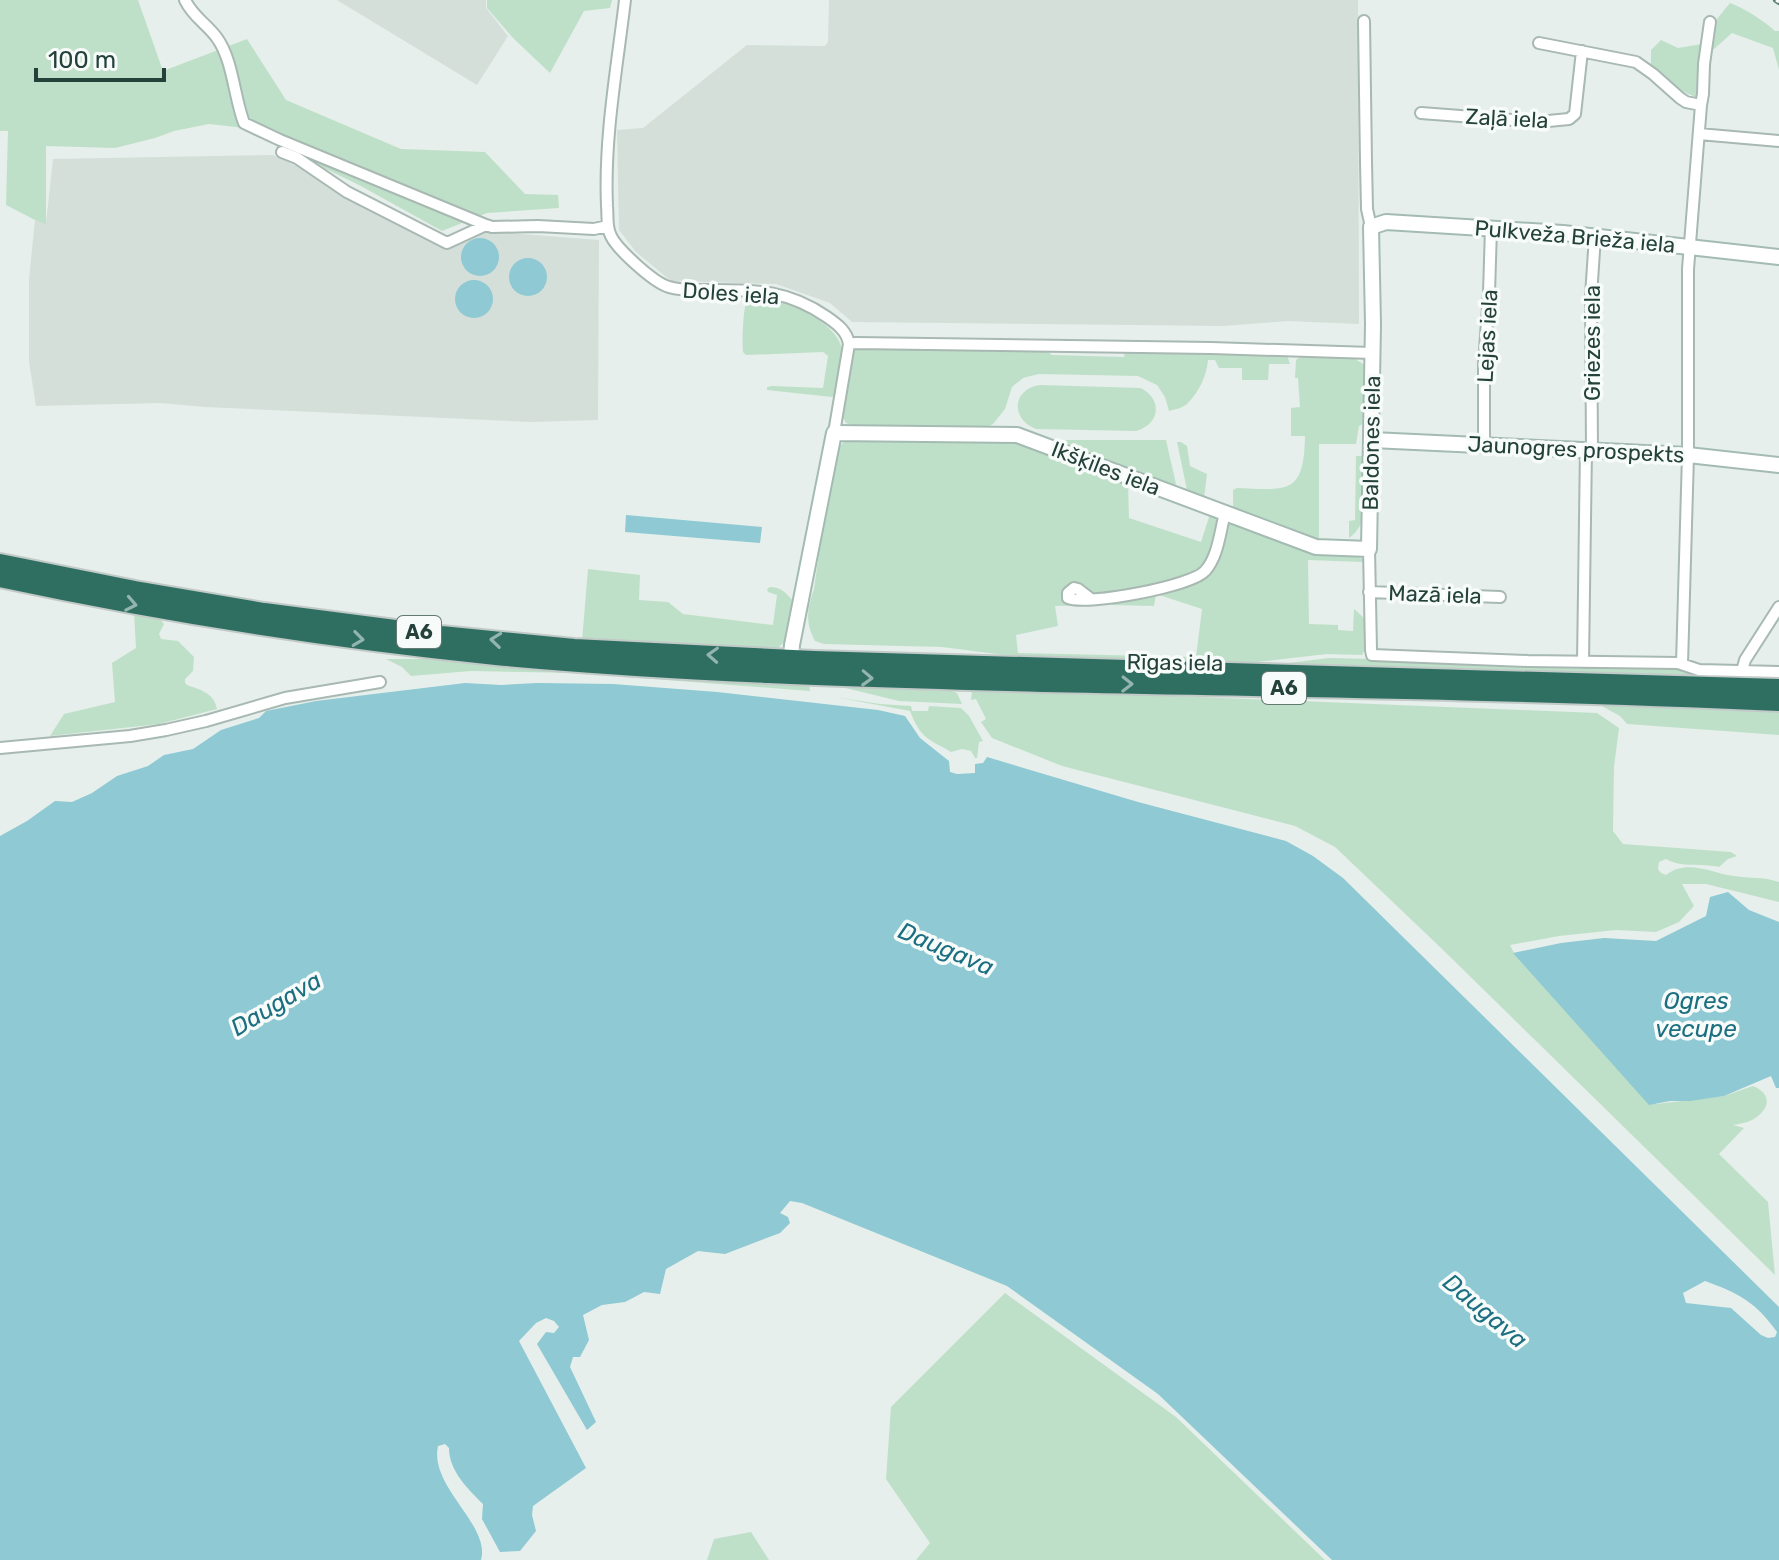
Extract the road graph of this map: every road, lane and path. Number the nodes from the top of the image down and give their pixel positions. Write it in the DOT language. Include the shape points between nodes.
graph roads {
  1 [pos="185,0"];
  2 [pos="625,0"];
  3 [pos="1364,21"];
  4 [pos="1710,22"];
  5 [pos="1539,43"];
  6 [pos="1582,51"];
  7 [pos="1701,105"];
  8 [pos="1421,113"];
  9 [pos="1699,134"];
  10 [pos="1779,141"];
  11 [pos="282,152"];
  12 [pos="486,225"];
  13 [pos="608,226"];
  14 [pos="1371,227"];
  15 [pos="1491,228"];
  16 [pos="1595,236"];
  17 [pos="1689,246"];
  18 [pos="1779,257"];
  19 [pos="849,344"];
  20 [pos="1372,353"];
  21 [pos="834,433"];
  22 [pos="1372,440"];
  23 [pos="1484,444"];
  24 [pos="1589,450"];
  25 [pos="1688,455"];
  26 [pos="1779,465"];
  27 [pos="1225,513"];
  28 [pos="1369,549"];
  29 [pos="0,563"];
  30 [pos="0,578"];
  31 [pos="1369,592"];
  32 [pos="1500,597"];
  33 [pos="1091,599"];
  34 [pos="1779,607"];
  35 [pos="572,655"];
  36 [pos="1583,662"];
  37 [pos="1682,664"];
  38 [pos="790,667"];
  39 [pos="1742,671"];
  40 [pos="1779,672"];
  41 [pos="380,682"];
  42 [pos="1779,688"];
  43 [pos="1779,702"];
  44 [pos="0,748"];
  1 -- 12 [label="street" via="227,57 244,123"];
  2 -- 13 [label="street" via="608,149"];
  3 -- 14 [label="street, Baldones iela"];
  4 -- 7 [label="street"];
  5 -- 6 [label="street"];
  6 -- 7 [label="street" via="1636,62 1686,102"];
  6 -- 8 [label="street, Zaļā iela" via="1575,114 1569,119 1538,122"];
  7 -- 9 [label="street"];
  9 -- 10 [label="street"];
  9 -- 17 [label="street"];
  11 -- 12 [label="street" via="447,243"];
  12 -- 13 [label="street"];
  13 -- 19 [label="street, Doles iela" via="631,259 662,285 784,295 842,328"];
  14 -- 15 [label="street, Pulkveža Brieža iela" via="1386,222"];
  14 -- 20 [label="street, Baldones iela"];
  15 -- 16 [label="street, Pulkveža Brieža iela"];
  15 -- 23 [label="street, Lejas iela"];
  16 -- 17 [label="street, Pulkveža Brieža iela"];
  16 -- 24 [label="street, Griezes iela"];
  17 -- 18 [label="street, Pulkveža Brieža iela"];
  17 -- 25 [label="street"];
  19 -- 20 [label="street"];
  19 -- 21 [label="street"];
  20 -- 22 [label="street, Baldones iela"];
  21 -- 27 [label="street, Ikšķiles iela" via="1017,435"];
  21 -- 38 [label="street"];
  22 -- 23 [label="street, Jaunogres prospekts"];
  22 -- 28 [label="street, Baldones iela"];
  23 -- 24 [label="street, Jaunogres prospekts"];
  24 -- 25 [label="street, Jaunogres prospekts"];
  24 -- 36 [label="street, Griezes iela"];
  25 -- 26 [label="street, Jaunogres prospekts"];
  25 -- 37 [label="street"];
  27 -- 28 [label="street, Ikšķiles iela" via="1316,547"];
  27 -- 33 [label="street" via="1212,560 1199,578"];
  28 -- 31 [label="street, Baldones iela"];
  35 -- 29 [label="highway, A6, one-way" via="264,612"];
  30 -- 35 [label="highway, A6, one-way" via="280,629 481,654"];
  31 -- 32 [label="street, Mazā iela"];
  31 -- 36 [label="street, Baldones iela" via="1372,655"];
  34 -- 39 [label="street"];
  35 -- 38 [label="highway, Rīgas iela / A6"];
  36 -- 37 [label="street"];
  37 -- 39 [label="street"];
  38 -- 42 [label="highway, Rīgas iela / A6"];
  38 -- 43 [label="highway, Rīgas iela / A6, one-way"];
  39 -- 40 [label="street"];
  41 -- 44 [label="street" via="285,698 166,730"];
}
